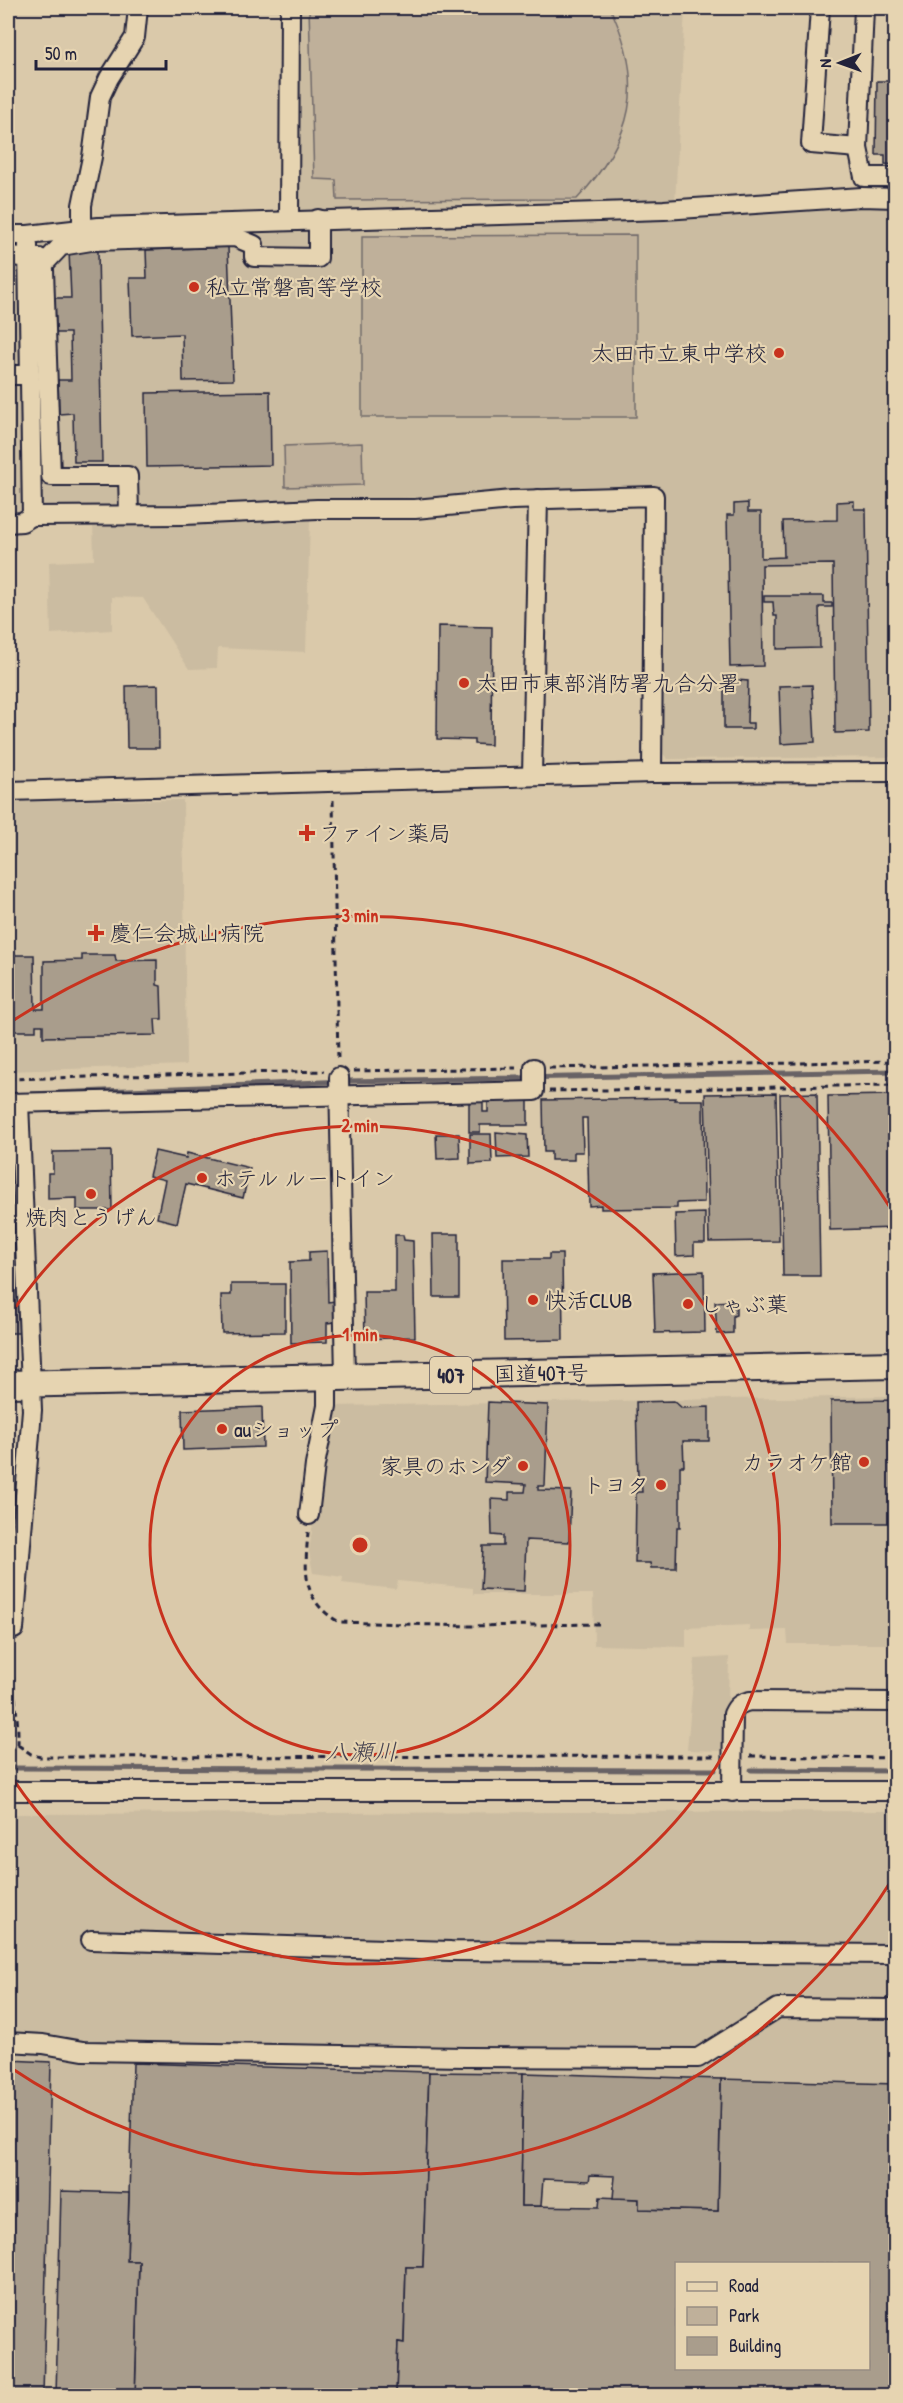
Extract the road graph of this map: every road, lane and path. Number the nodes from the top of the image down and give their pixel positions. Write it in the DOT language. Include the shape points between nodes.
graph roads {
  1 [pos="138,8"];
  2 [pos="290,8"];
  3 [pos="820,8"];
  4 [pos="864,8"];
  5 [pos="858,148"];
  6 [pos="896,177"];
  7 [pos="896,198"];
  8 [pos="318,219"];
  9 [pos="289,220"];
  10 [pos="82,228"];
  11 [pos="16,235"];
  12 [pos="8,256"];
  13 [pos="35,261"];
  14 [pos="8,375"];
  15 [pos="30,375"];
  16 [pos="538,499"];
  17 [pos="129,515"];
  18 [pos="32,516"];
  19 [pos="8,523"];
  20 [pos="896,772"];
  21 [pos="652,773"];
  22 [pos="531,776"];
  23 [pos="333,783"];
  24 [pos="8,791"];
  25 [pos="896,1061"];
  26 [pos="8,1079"];
  27 [pos="534,1080"];
  28 [pos="338,1083"];
  29 [pos="896,1085"];
  30 [pos="13,1103"];
  31 [pos="896,1365"];
  32 [pos="336,1377"];
  33 [pos="19,1383"];
  34 [pos="309,1515"];
  35 [pos="599,1624"];
  36 [pos="14,1629"];
  37 [pos="896,1701"];
  38 [pos="18,1745"];
  39 [pos="8,1750"];
  40 [pos="732,1756"];
  41 [pos="896,1758"];
  42 [pos="8,1791"];
  43 [pos="896,1791"];
  44 [pos="732,1792"];
  45 [pos="91,1940"];
  46 [pos="896,1954"];
  47 [pos="896,2010"];
  48 [pos="8,2042"];
  1 -- 10 [label="street" via="135,37 100,97 82,205"];
  2 -- 9 [label="street"];
  3 -- 5 [label="street" via="811,144"];
  4 -- 5 [label="street"];
  5 -- 6 [label="street" via="864,177"];
  7 -- 8 [label="street" via="652,210"];
  8 -- 9 [label="street"];
  8 -- 13 [label="street" via="318,258 254,257 254,245 235,237 91,241 62,246"];
  9 -- 10 [label="street"];
  10 -- 11 [label="street"];
  11 -- 13 [label="street"];
  12 -- 13 [label="street"];
  13 -- 15 [label="street"];
  13 -- 17 [label="street" via="44,270 51,476 128,476"];
  14 -- 15 [label="street"];
  15 -- 18 [label="street"];
  16 -- 17 [label="street" via="415,509"];
  16 -- 21 [label="street" via="654,496"];
  16 -- 22 [label="street"];
  17 -- 18 [label="street"];
  18 -- 19 [label="street"];
  20 -- 21 [label="street"];
  21 -- 22 [label="street"];
  22 -- 23 [label="street"];
  23 -- 24 [label="street"];
  23 -- 28 [label="path"];
  25 -- 27 [label="path"];
  26 -- 28 [label="path"];
  27 -- 28 [label="street"];
  27 -- 28 [label="path"];
  27 -- 29 [label="path"];
  28 -- 30 [label="street"];
  28 -- 32 [label="street"];
  30 -- 33 [label="street"];
  31 -- 32 [label="highway, 国道407号 / 407"];
  32 -- 33 [label="highway, 国道407号 / 407"];
  32 -- 34 [label="street" via="315,1465"];
  33 -- 36 [label="street" via="32,1410"];
  34 -- 35 [label="path" via="309,1589 323,1613 339,1622"];
  36 -- 38 [label="path" via="11,1663"];
  37 -- 40 [label="street" via="742,1703 733,1713"];
  38 -- 39 [label="path"];
  38 -- 40 [label="path" via="40,1757"];
  40 -- 41 [label="path"];
  40 -- 44 [label="street"];
  42 -- 44 [label="street"];
  43 -- 44 [label="street"];
  45 -- 46 [label="street" via="451,1951"];
  47 -- 48 [label="street" via="778,2008 698,2058 95,2051"];
}
